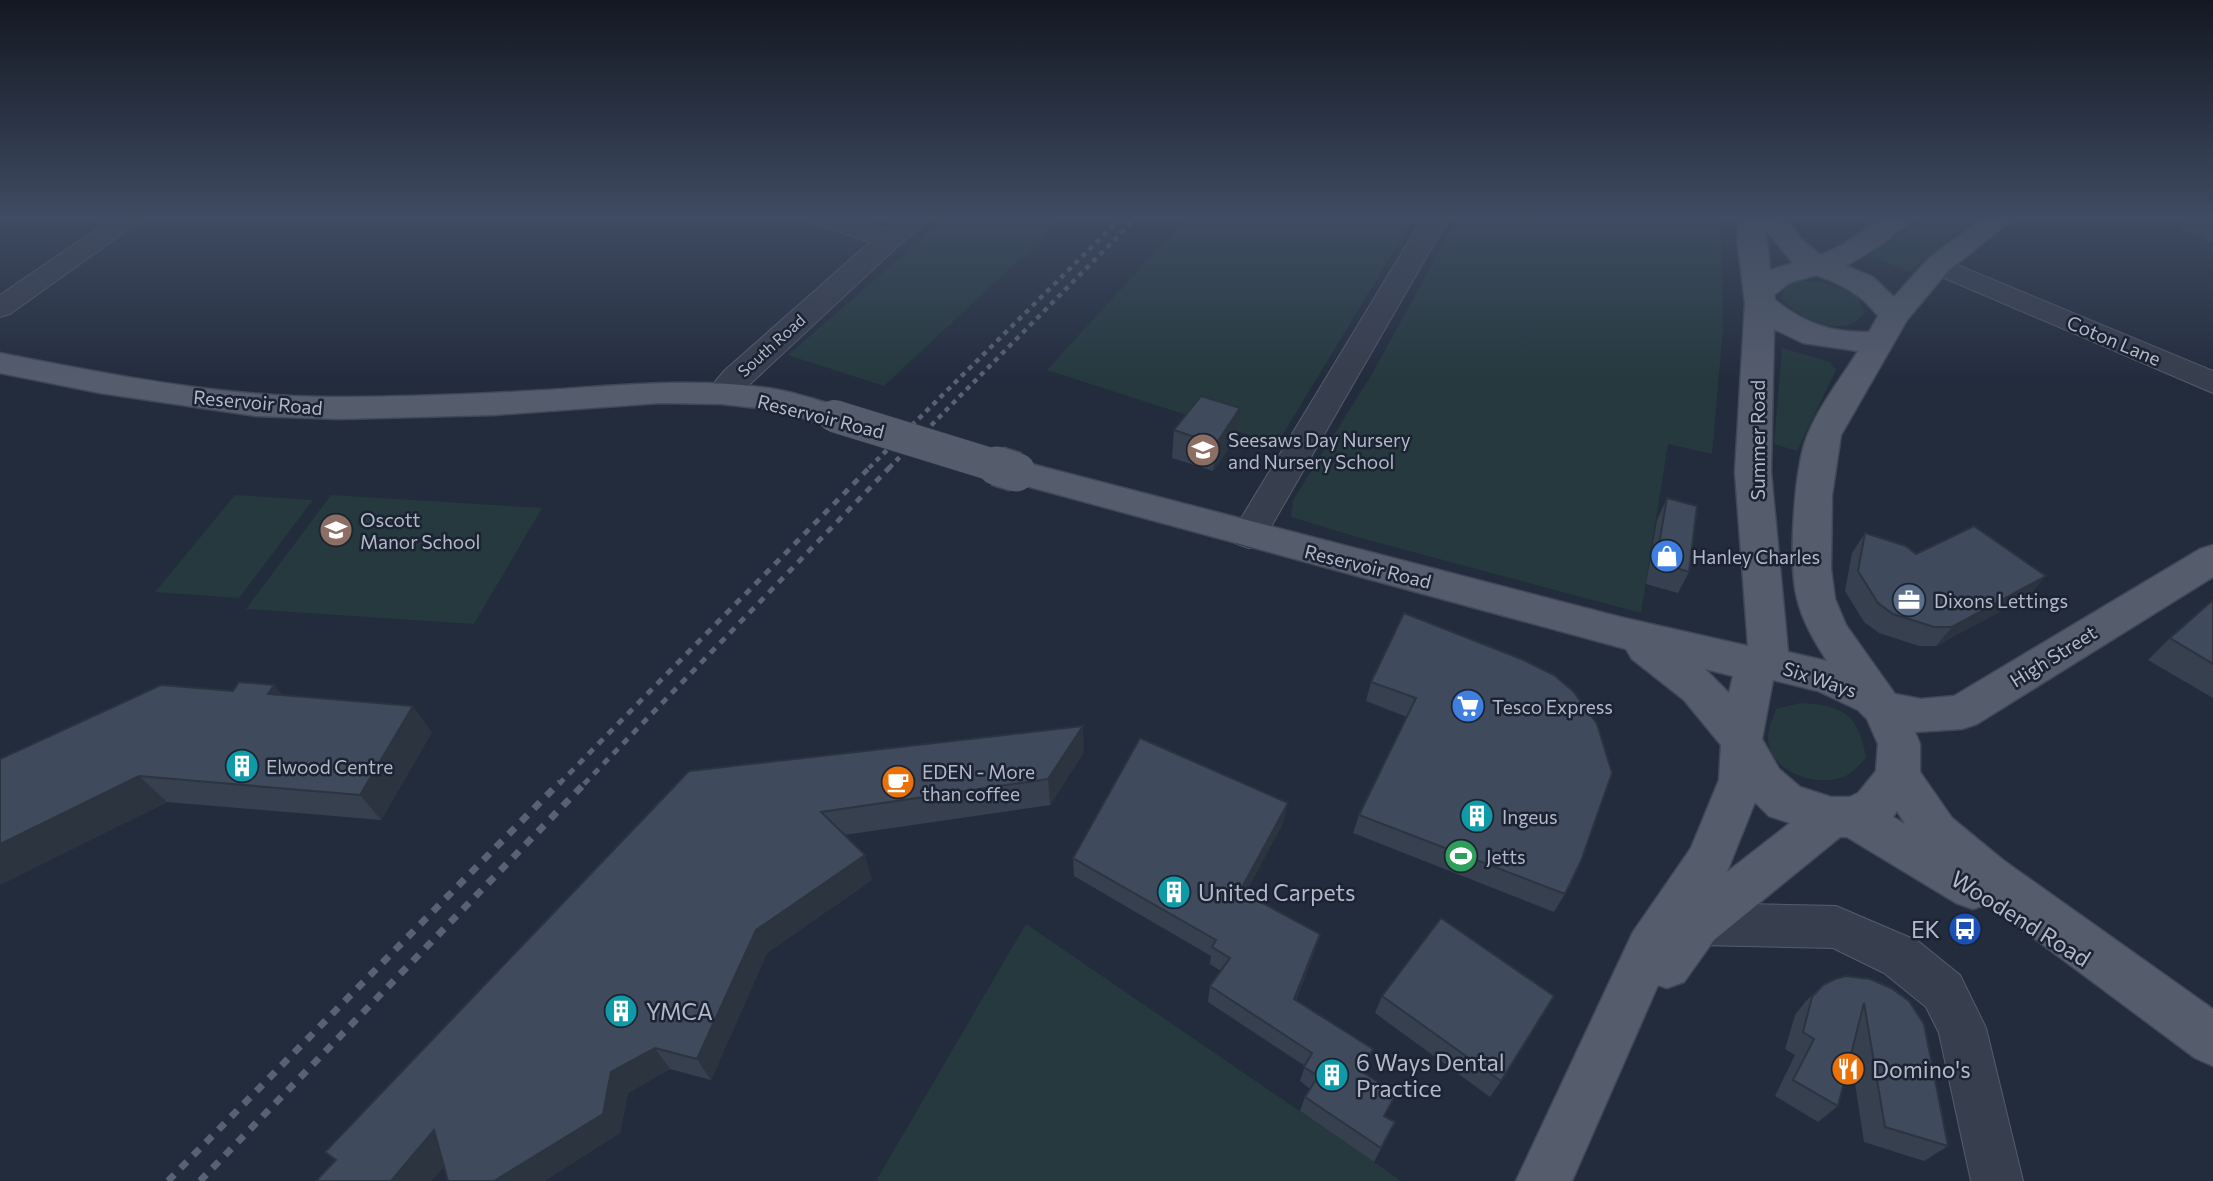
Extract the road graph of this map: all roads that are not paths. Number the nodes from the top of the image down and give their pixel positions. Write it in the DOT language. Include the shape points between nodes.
graph roads {
  1 [pos="55,271"];
  2 [pos="853,271"];
  3 [pos="1405,271"];
  4 [pos="1756,271"];
  5 [pos="1797,271"];
  6 [pos="1838,271"];
  7 [pos="1933,271"];
  8 [pos="1952,271"];
  9 [pos="1759,297"];
  10 [pos="0,309"];
  11 [pos="1886,328"];
  12 [pos="0,363"];
  13 [pos="2213,383"];
  14 [pos="721,394"];
  15 [pos="1249,535"];
  16 [pos="2213,559"];
  17 [pos="1620,632"];
  18 [pos="1762,664"];
  19 [pos="1878,704"];
  20 [pos="1742,744"];
  21 [pos="1898,776"];
  22 [pos="1843,817"];
  23 [pos="1697,924"];
  24 [pos="2199,1030"];
  25 [pos="1599,1055"];
  26 [pos="1544,1181"];
  27 [pos="1997,1181"];
  1 -- 10 [label="street"];
  2 -- 14 [label="street, South Road"];
  3 -- 15 [label="street"];
  4 -- 9 [label="main road, Summer Road"];
  5 -- 9 [label="main road" via="1776,275"];
  6 -- 11 [label="main road" via="1869,287"];
  7 -- 11 [label="main road"];
  8 -- 13 [label="street, Coton Lane"];
  9 -- 11 [label="main road" via="1781,321 1823,340"];
  9 -- 18 [label="main road, Summer Road" via="1753,472 1768,627"];
  11 -- 19 [label="main road" via="1824,435 1814,495 1812,569 1816,599 1829,631"];
  12 -- 14 [label="main road, Reservoir Road" via="100,383 256,405 339,408"];
  14 -- 15 [label="main road, Reservoir Road, bridge" via="776,400"];
  15 -- 17 [label="main road, Reservoir Road"];
  16 -- 19 [label="main road, High Street" via="1962,712 1921,716"];
  17 -- 18 [label="main road, Reservoir Road"];
  17 -- 20 [label="main road, Reservoir Road" via="1684,671 1713,700"];
  18 -- 19 [label="main road, Six Ways" via="1827,677"];
  18 -- 20 [label="main road, Six Ways"];
  19 -- 21 [label="main road" via="1899,744"];
  20 -- 22 [label="main road" via="1763,782 1785,802"];
  20 -- 25 [label="main road, Six Ways" via="1741,780 1709,860 1650,947"];
  21 -- 22 [label="main road" via="1874,807"];
  21 -- 24 [label="main road, Woodend Road" via="1936,832 1986,875"];
  22 -- 23 [label="main road"];
  22 -- 24 [label="main road, Woodend Road"];
  23 -- 25 [label="main road"];
  23 -- 27 [label="street" via="1836,927 1901,957 1943,991 1962,1028"];
  25 -- 26 [label="main road"];
}
